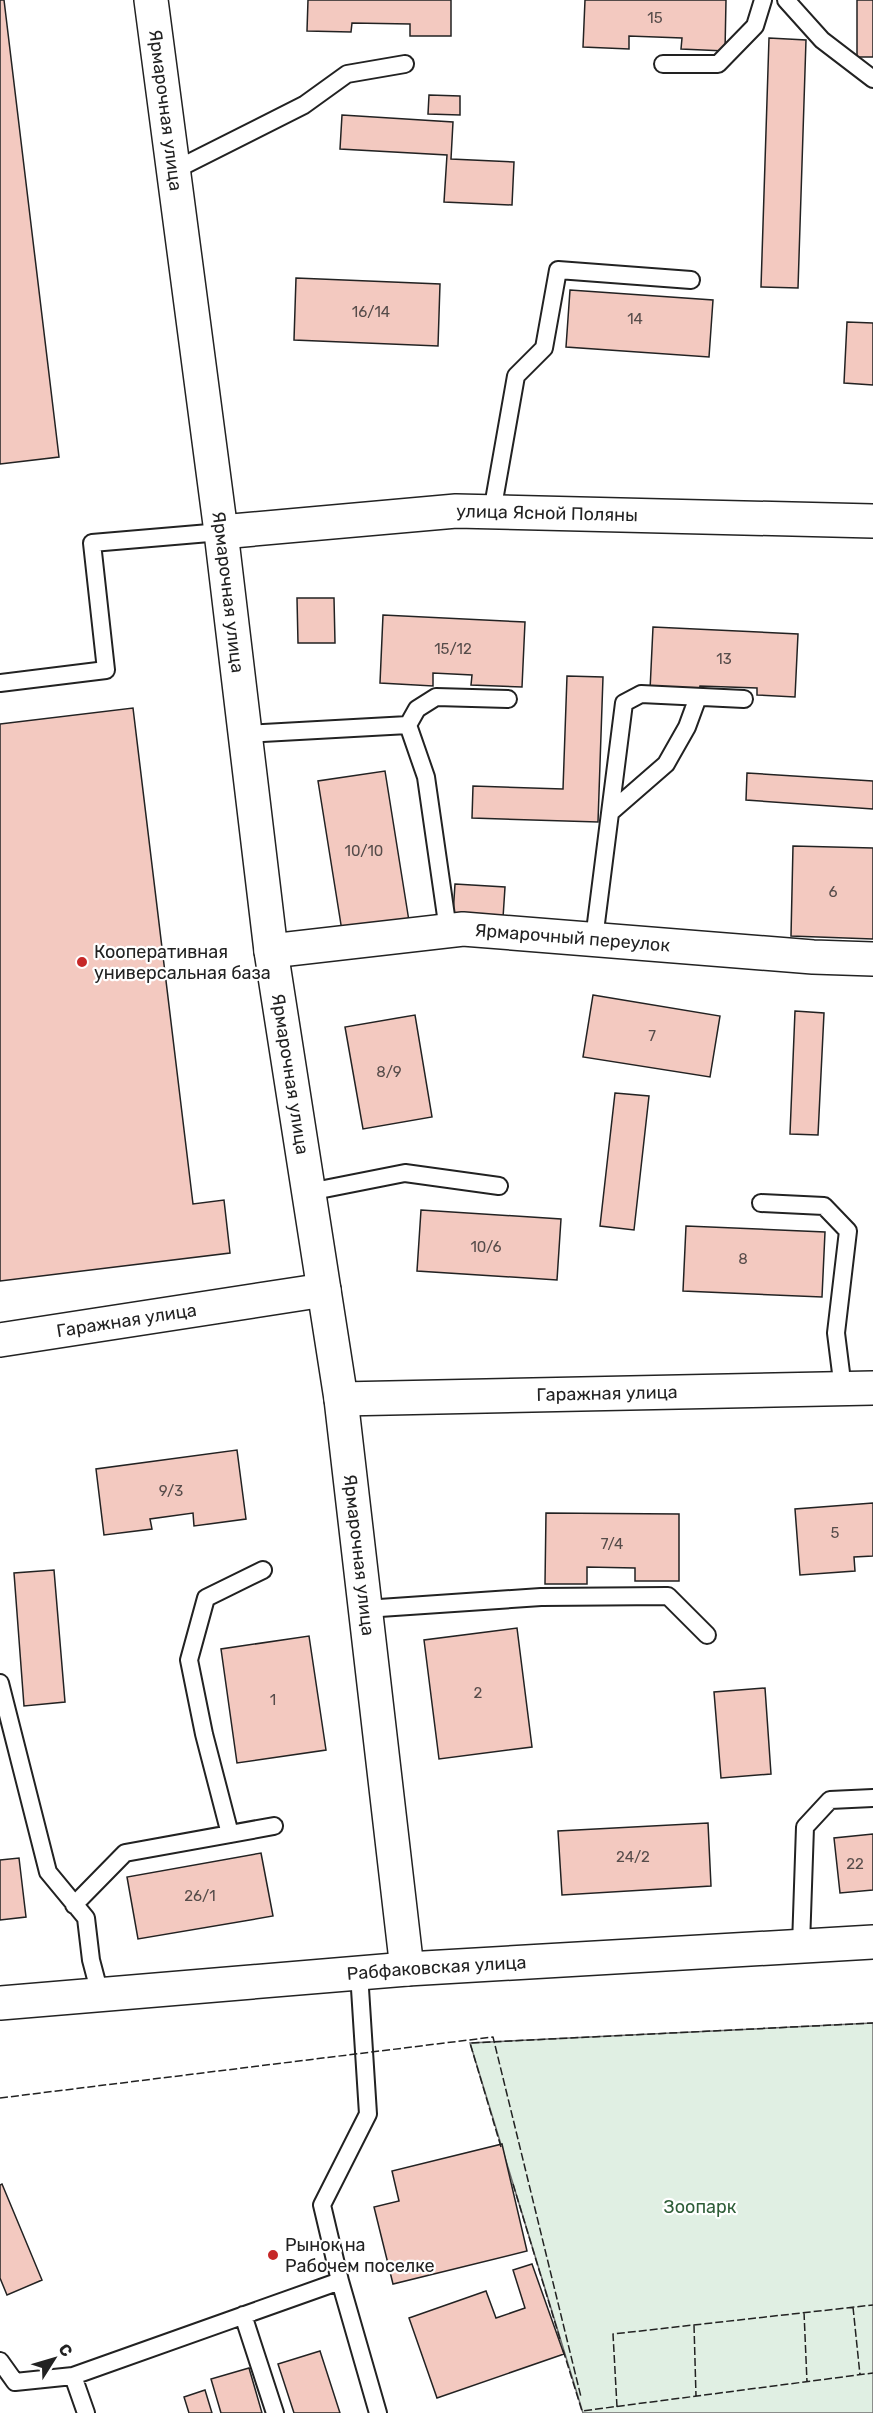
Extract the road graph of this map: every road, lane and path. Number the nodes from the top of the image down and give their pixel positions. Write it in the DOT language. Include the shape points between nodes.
graph roads {
  1 [pos="151,0"];
  2 [pos="763,0"];
  3 [pos="786,0"];
  4 [pos="405,64"];
  5 [pos="663,64"];
  6 [pos="873,79"];
  7 [pos="173,171"];
  8 [pos="691,280"];
  9 [pos="492,512"];
  10 [pos="873,521"];
  11 [pos="221,531"];
  12 [pos="0,683"];
  13 [pos="698,697"];
  14 [pos="508,699"];
  15 [pos="744,699"];
  16 [pos="408,725"];
  17 [pos="245,734"];
  18 [pos="612,811"];
  19 [pos="448,930"];
  20 [pos="594,939"];
  21 [pos="272,951"];
  22 [pos="873,959"];
  23 [pos="499,1186"];
  24 [pos="309,1192"];
  25 [pos="760,1203"];
  26 [pos="324,1290"];
  27 [pos="0,1340"];
  28 [pos="858,1389"];
  29 [pos="341,1399"];
  30 [pos="263,1570"];
  31 [pos="365,1609"];
  32 [pos="707,1635"];
  33 [pos="0,1683"];
  34 [pos="873,1798"];
  35 [pos="274,1826"];
  36 [pos="230,1834"];
  37 [pos="74,1905"];
  38 [pos="873,1942"];
  39 [pos="801,1945"];
  40 [pos="407,1969"];
  41 [pos="359,1974"];
  42 [pos="100,1994"];
  43 [pos="0,2003"];
  44 [pos="340,2282"];
  45 [pos="243,2315"];
  46 [pos="0,2361"];
  47 [pos="73,2376"];
  48 [pos="86,2413"];
  49 [pos="275,2413"];
  50 [pos="378,2413"];
  1 -- 7 [label="street, Ярмарочная улица"];
  2 -- 5 [label="lane" via="754,26 718,64"];
  3 -- 6 [label="lane" via="822,40"];
  4 -- 7 [label="lane" via="347,74 304,105"];
  7 -- 11 [label="street, Ярмарочная улица"];
  8 -- 9 [label="lane" via="558,270 544,348 516,376"];
  9 -- 10 [label="street, улица Ясной Поляны"];
  9 -- 11 [label="street, улица Ясной Поляны" via="456,511"];
  11 -- 12 [label="lane" via="92,543 106,670"];
  11 -- 17 [label="street, Ярмарочная улица"];
  13 -- 15 [label="lane"];
  13 -- 18 [label="lane" via="687,727 666,764"];
  13 -- 18 [label="lane" via="640,694 624,703"];
  14 -- 16 [label="lane" via="435,697 417,709"];
  16 -- 17 [label="lane"];
  16 -- 19 [label="lane" via="426,777"];
  17 -- 21 [label="street, Ярмарочная улица"];
  18 -- 20 [label="lane"];
  19 -- 20 [label="street, Ярмарочный переулок"];
  19 -- 21 [label="street, Ярмарочный переулок"];
  20 -- 22 [label="street, Ярмарочный переулок"];
  21 -- 24 [label="street, Ярмарочная улица"];
  23 -- 24 [label="lane" via="405,1173"];
  24 -- 26 [label="street, Ярмарочная улица"];
  25 -- 28 [label="lane" via="824,1206 848,1231 836,1334"];
  26 -- 27 [label="street, Гаражная улица"];
  26 -- 29 [label="street, Ярмарочная улица"];
  28 -- 29 [label="street, Гаражная улица"];
  29 -- 31 [label="street, Ярмарочная улица"];
  30 -- 36 [label="lane" via="206,1598 189,1660"];
  31 -- 32 [label="lane" via="541,1597 668,1596"];
  31 -- 40 [label="street, Ярмарочная улица"];
  33 -- 37 [label="lane" via="48,1872"];
  34 -- 39 [label="lane" via="830,1800 805,1827"];
  35 -- 36 [label="lane"];
  36 -- 37 [label="lane" via="125,1853"];
  37 -- 42 [label="lane" via="86,1918"];
  38 -- 39 [label="street, Рабфаковская улица"];
  39 -- 40 [label="street, Рабфаковская улица"];
  40 -- 41 [label="street, Рабфаковская улица"];
  41 -- 42 [label="street, Рабфаковская улица"];
  41 -- 44 [label="lane" via="369,2114 322,2205"];
  42 -- 43 [label="street, Рабфаковская улица"];
  44 -- 45 [label="lane"];
  44 -- 50 [label="lane"];
  45 -- 47 [label="lane"];
  45 -- 49 [label="lane"];
  46 -- 47 [label="lane" via="15,2382"];
  47 -- 48 [label="lane"];
}
